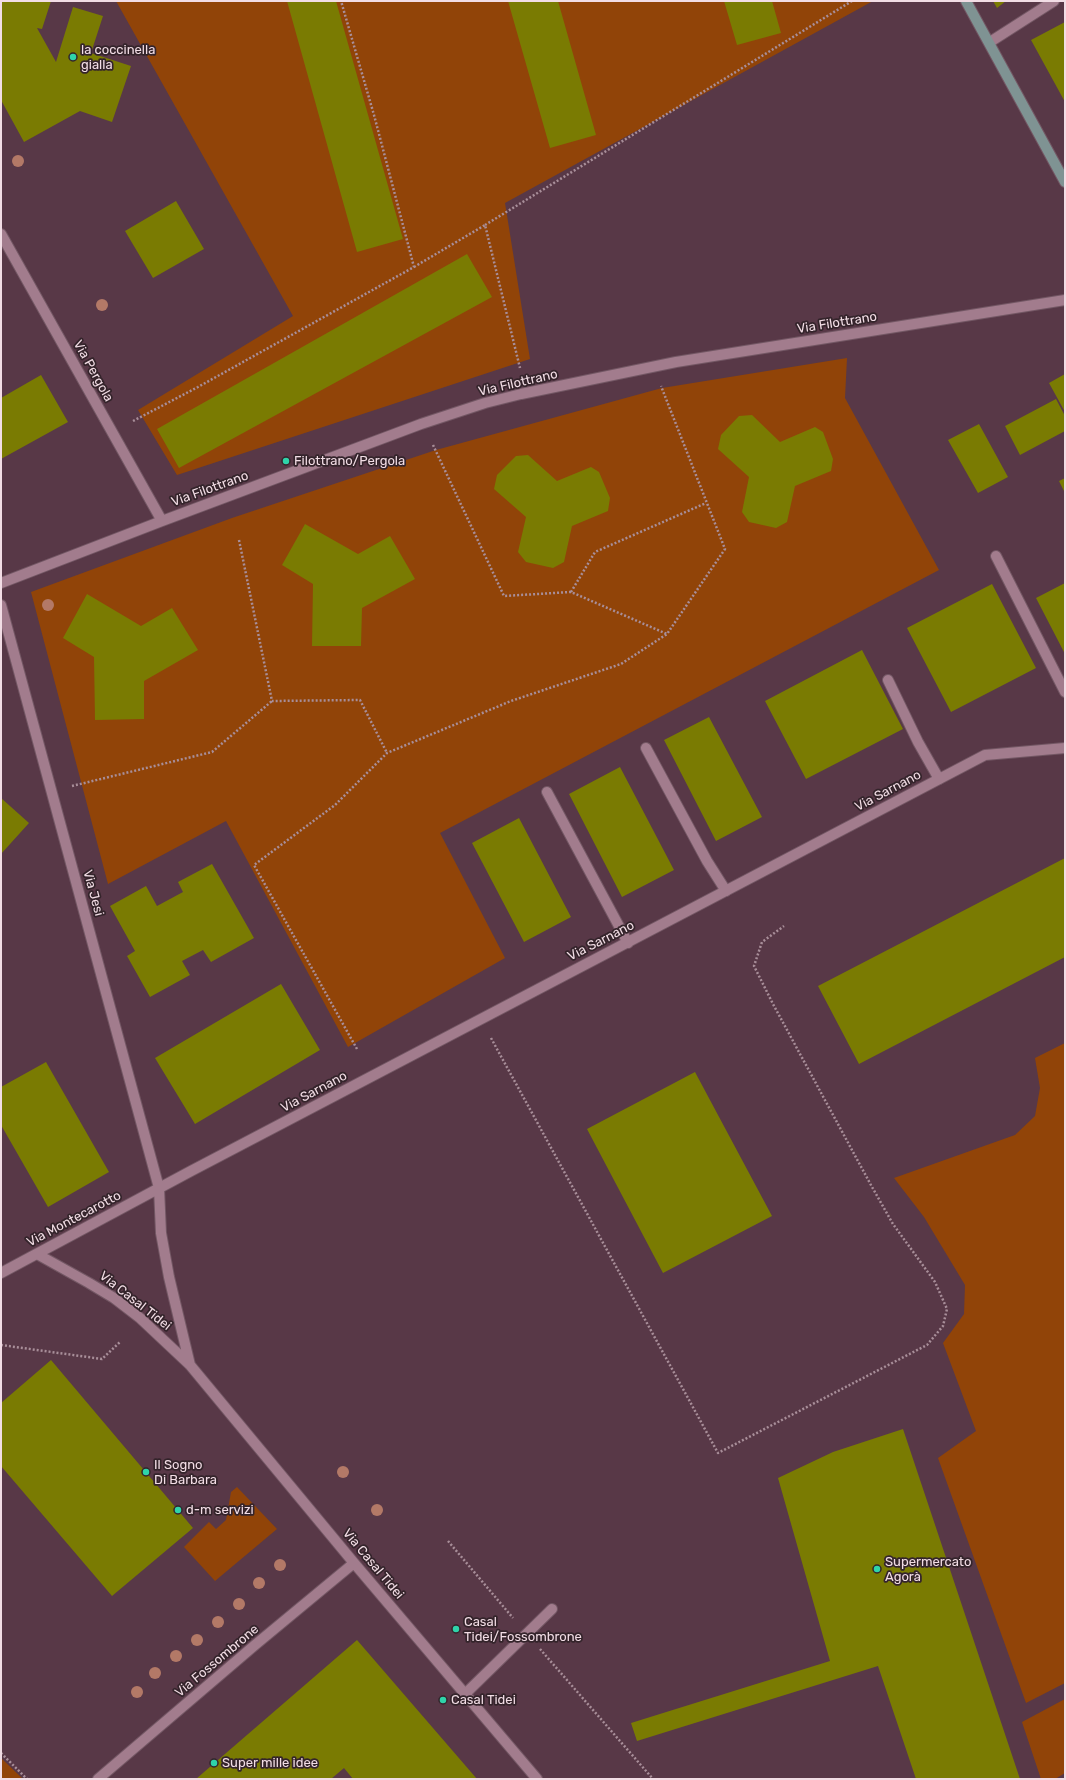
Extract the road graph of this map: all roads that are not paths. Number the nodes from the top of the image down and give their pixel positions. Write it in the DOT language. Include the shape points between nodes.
graph roads {
  1 [pos="966,1"];
  2 [pos="1054,1"];
  3 [pos="990,42"];
  4 [pos="1065,182"];
  5 [pos="1,234"];
  6 [pos="1065,300"];
  7 [pos="162,521"];
  8 [pos="996,556"];
  9 [pos="1,583"];
  10 [pos="1,605"];
  11 [pos="888,680"];
  12 [pos="1065,692"];
  13 [pos="646,748"];
  14 [pos="1065,748"];
  15 [pos="939,779"];
  16 [pos="547,792"];
  17 [pos="726,891"];
  18 [pos="628,942"];
  19 [pos="159,1188"];
  20 [pos="37,1254"];
  21 [pos="1,1273"];
  22 [pos="190,1365"];
  23 [pos="354,1563"];
  24 [pos="552,1609"];
  25 [pos="465,1694"];
  26 [pos="98,1779"];
  27 [pos="537,1779"];
  1 -- 3 [label="street"];
  2 -- 3 [label="street"];
  3 -- 4 [label="street"];
  5 -- 7 [label="street, Via Pergola"];
  6 -- 7 [label="street, Via Filottrano" via="676,362 485,403 421,424"];
  7 -- 9 [label="street, Via Filottrano"];
  8 -- 12 [label="street"];
  10 -- 19 [label="street, Via Jesi"];
  11 -- 15 [label="street"];
  13 -- 17 [label="street"];
  14 -- 15 [label="street, Via Sarnano" via="985,755"];
  15 -- 17 [label="street, Via Sarnano"];
  16 -- 18 [label="street"];
  17 -- 18 [label="street, Via Sarnano"];
  18 -- 19 [label="street, Via Sarnano"];
  19 -- 20 [label="street, Via Montecarotto"];
  19 -- 22 [label="street, Via Casal Tidei" via="162,1233 169,1277"];
  20 -- 21 [label="street, Via Montecarotto"];
  20 -- 22 [label="street, Via Casal Tidei" via="114,1298 140,1318"];
  22 -- 23 [label="street, Via Casal Tidei"];
  23 -- 25 [label="street, Via Casal Tidei"];
  23 -- 26 [label="street, Via Fossombrone"];
  24 -- 25 [label="street"];
  25 -- 27 [label="street, Via Casal Tidei"];
}
